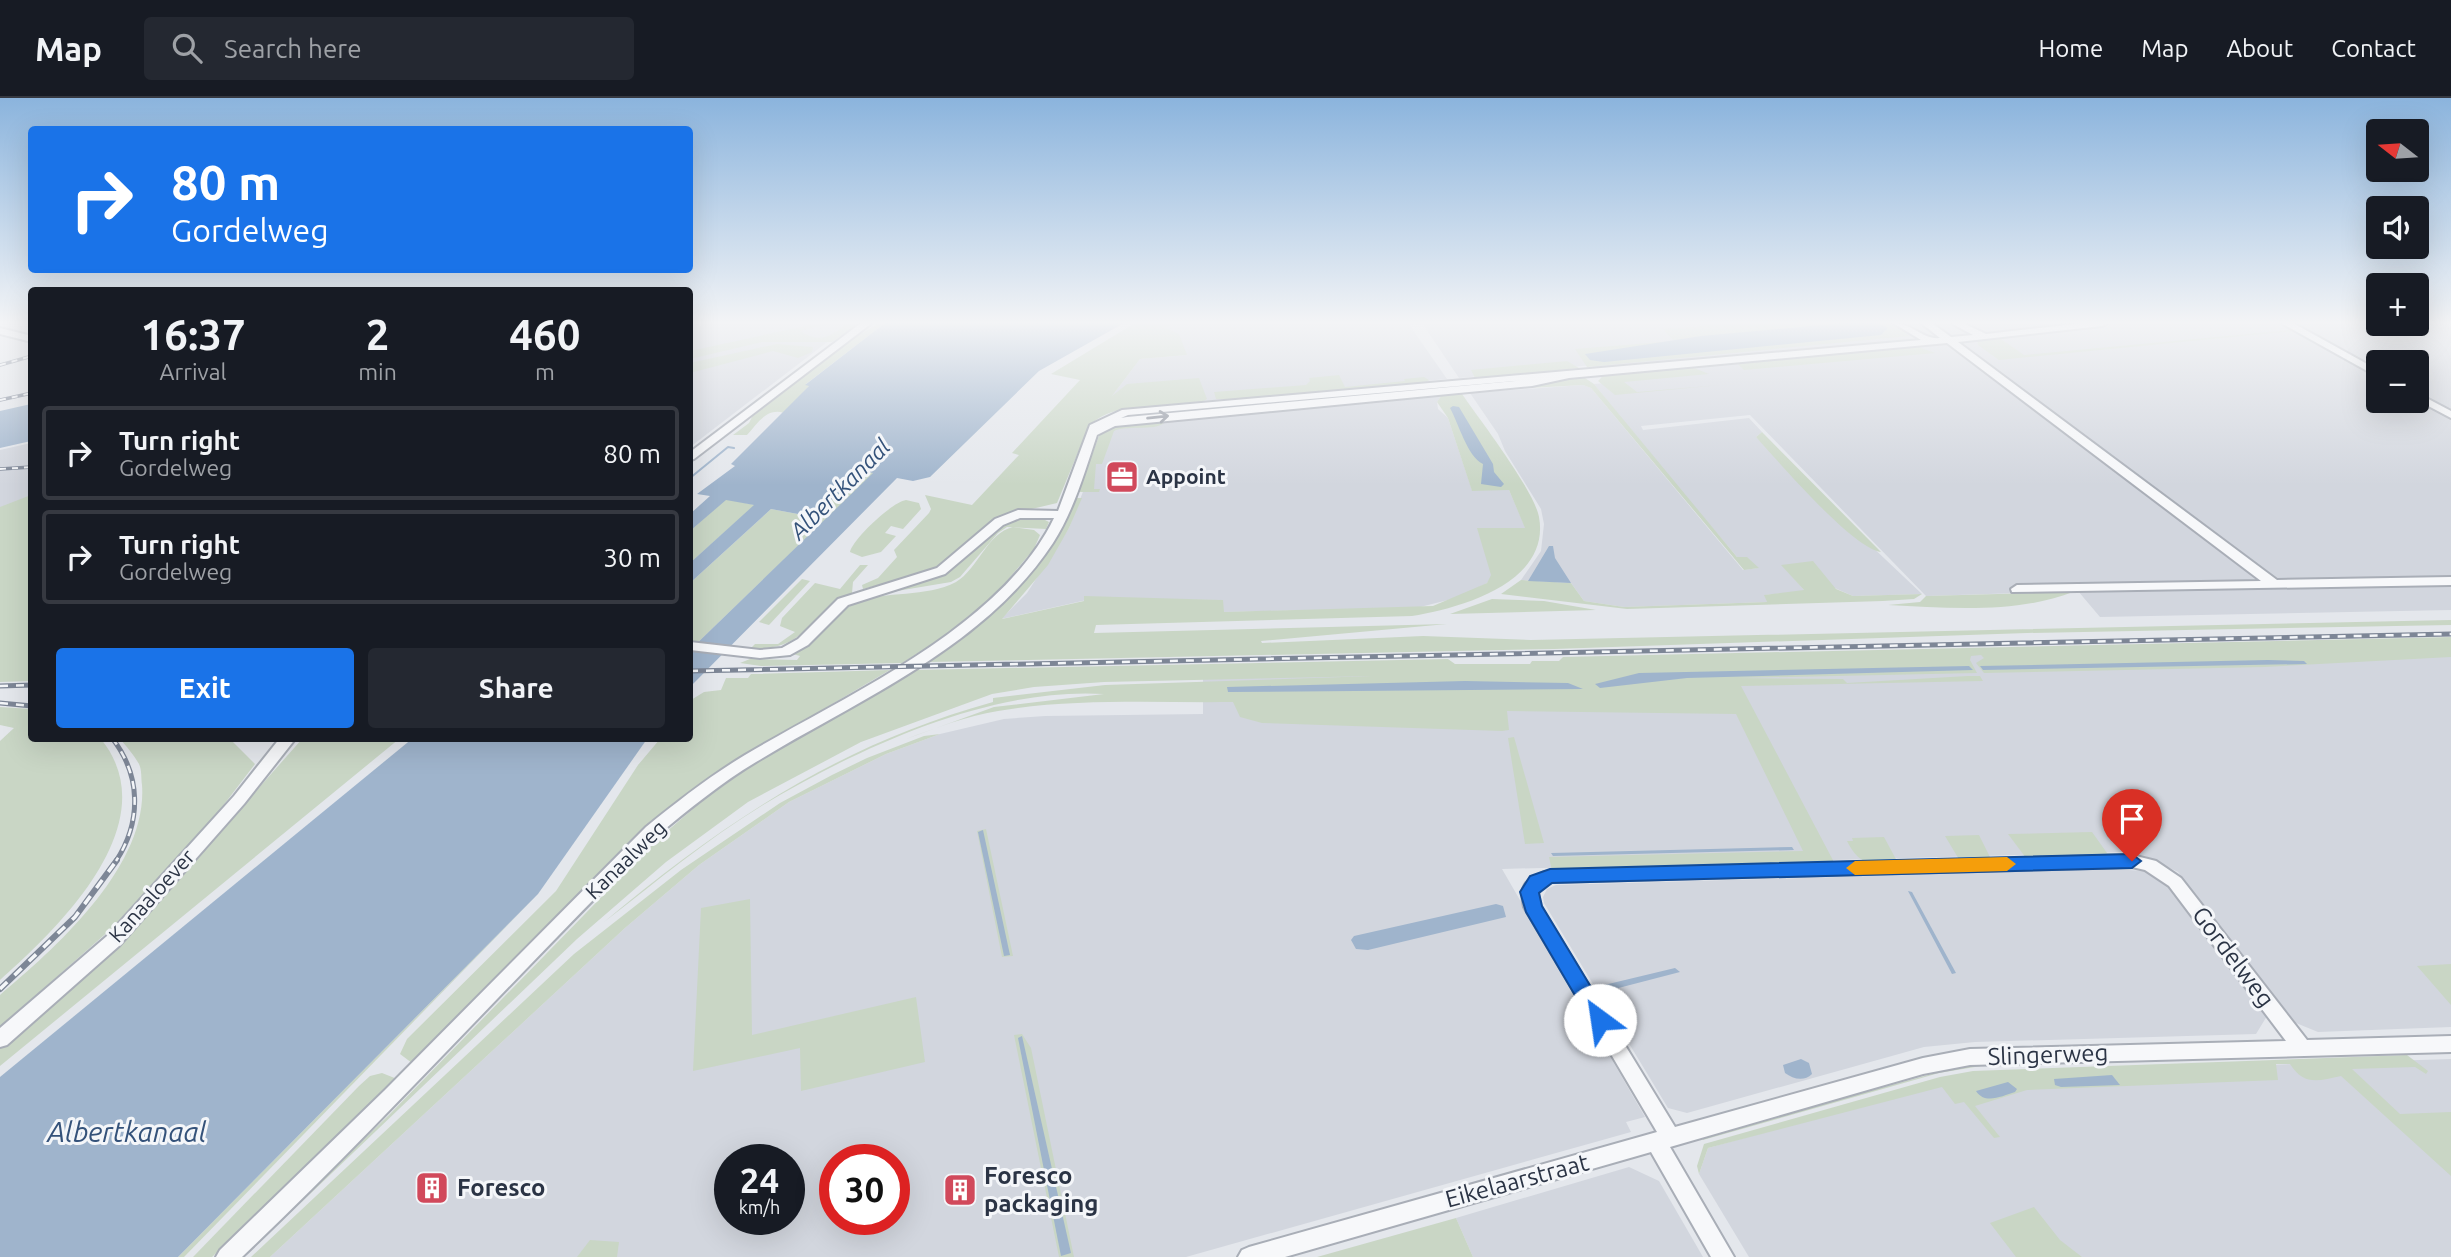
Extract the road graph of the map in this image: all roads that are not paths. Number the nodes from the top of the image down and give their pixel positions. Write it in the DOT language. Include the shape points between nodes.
graph roads {
  1 [pos="796,377"];
  2 [pos="1563,377"];
  3 [pos="2004,377"];
  4 [pos="1427,389"];
  5 [pos="1235,402"];
  6 [pos="2429,403"];
  7 [pos="1211,404"];
  8 [pos="1246,409"];
  9 [pos="1226,411"];
  10 [pos="2451,415"];
  11 [pos="1092,433"];
  12 [pos="693,455"];
  13 [pos="1060,515"];
  14 [pos="2451,581"];
  15 [pos="2274,584"];
  16 [pos="2017,589"];
  17 [pos="693,646"];
  18 [pos="286,742"];
  19 [pos="0,1039"];
  20 [pos="2451,1044"];
  21 [pos="2302,1048"];
  22 [pos="1664,1140"];
  23 [pos="227,1257"];
  24 [pos="1249,1257"];
  25 [pos="1723,1257"];
  1 -- 12 [label="street"];
  2 -- 4 [label="street"];
  3 -- 15 [label="street"];
  4 -- 5 [label="street"];
  4 -- 8 [label="street"];
  5 -- 7 [label="street"];
  5 -- 8 [label="street"];
  6 -- 10 [label="street"];
  7 -- 9 [label="street"];
  7 -- 11 [label="street" via="1117,414 1101,421"];
  8 -- 9 [label="street"];
  11 -- 9 [label="street, one-way" via="1126,420"];
  11 -- 13 [label="street, Kanaalweg"];
  13 -- 17 [label="street" via="1018,514 999,522 941,571 843,602 785,652 760,654"];
  13 -- 23 [label="street, Kanaalweg" via="1041,552 977,620 924,657 739,766 653,830 406,1083"];
  14 -- 15 [label="street"];
  15 -- 16 [label="street"];
  18 -- 19 [label="street, Kanaaloever" via="113,941"];
  20 -- 21 [label="street, Slingerweg"];
  21 -- 22 [label="street, Slingerweg" via="1970,1057 1923,1066"];
  21 -- 22 [label="street, Gordelweg" via="2175,882 2150,865 2132,861 1550,876 1537,881 1529,892 1532,907"];
  22 -- 24 [label="street, Eikelaarstraat"];
  22 -- 25 [label="street"];
}
